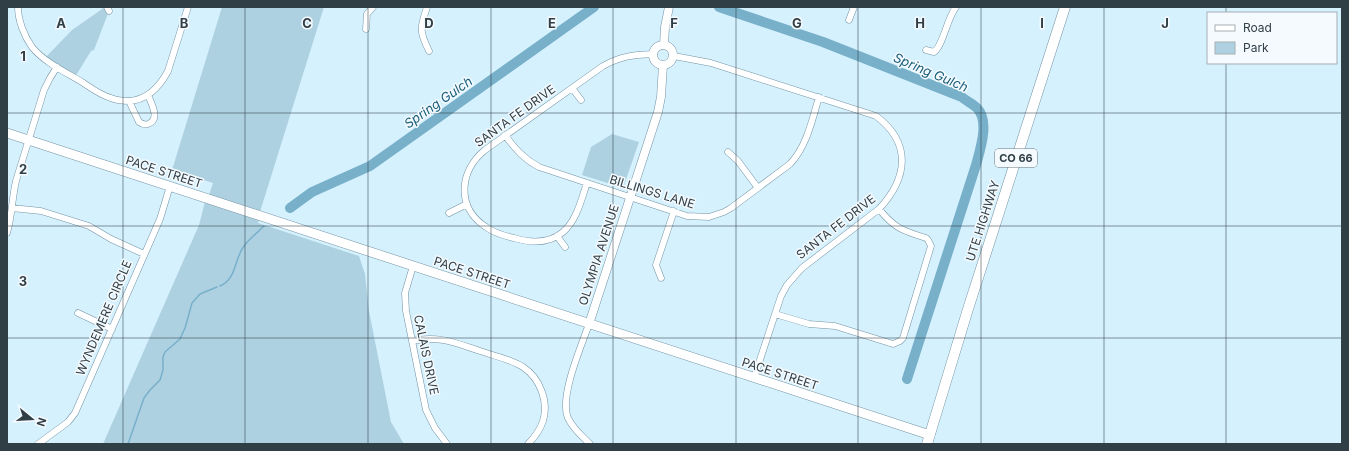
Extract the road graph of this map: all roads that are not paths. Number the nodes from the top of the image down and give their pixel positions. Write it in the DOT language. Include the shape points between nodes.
graph roads {
  1 [pos="18,7"];
  2 [pos="188,7"];
  3 [pos="373,7"];
  4 [pos="427,7"];
  5 [pos="669,7"];
  6 [pos="854,7"];
  7 [pos="956,7"];
  8 [pos="1065,7"];
  9 [pos="849,20"];
  10 [pos="366,29"];
  11 [pos="664,45"];
  12 [pos="926,50"];
  13 [pos="429,51"];
  14 [pos="653,54"];
  15 [pos="674,56"];
  16 [pos="663,65"];
  17 [pos="57,66"];
  18 [pos="572,88"];
  19 [pos="148,95"];
  20 [pos="819,97"];
  21 [pos="581,100"];
  22 [pos="129,101"];
  23 [pos="7,133"];
  24 [pos="505,135"];
  25 [pos="29,140"];
  26 [pos="728,152"];
  27 [pos="587,183"];
  28 [pos="170,186"];
  29 [pos="758,188"];
  30 [pos="631,197"];
  31 [pos="466,204"];
  32 [pos="12,208"];
  33 [pos="879,209"];
  34 [pos="674,211"];
  35 [pos="449,213"];
  36 [pos="7,233"];
  37 [pos="557,236"];
  38 [pos="565,247"];
  39 [pos="144,254"];
  40 [pos="413,266"];
  41 [pos="661,278"];
  42 [pos="78,313"];
  43 [pos="775,314"];
  44 [pos="589,324"];
  45 [pos="112,328"];
  46 [pos="412,341"];
  47 [pos="754,378"];
  48 [pos="928,440"];
  49 [pos="38,444"];
  50 [pos="447,444"];
  51 [pos="528,444"];
  52 [pos="590,444"];
  1 -- 17 [label="street" via="18,17 30,45"];
  2 -- 19 [label="street" via="168,71 159,86"];
  3 -- 10 [label="street" via="366,14"];
  4 -- 13 [label="street" via="421,29"];
  5 -- 11 [label="street"];
  6 -- 9 [label="street"];
  7 -- 12 [label="street" via="939,47 934,52"];
  8 -- 48 [label="main road, UTE HIGHWAY / CO 66"];
  11 -- 14 [label="street" via="657,47"];
  11 -- 15 [label="street" via="672,49"];
  14 -- 16 [label="street" via="657,63"];
  14 -- 18 [label="street, SANTA FE DRIVE" via="628,55 614,59"];
  15 -- 16 [label="street" via="669,63"];
  15 -- 20 [label="street, SANTA FE DRIVE" via="711,63"];
  16 -- 30 [label="street, OLYMPIA AVENUE" via="660,105"];
  17 -- 22 [label="street" via="103,95"];
  17 -- 25 [label="street" via="44,90"];
  18 -- 21 [label="street"];
  18 -- 24 [label="street, SANTA FE DRIVE"];
  19 -- 22 [label="street"];
  19 -- 22 [label="street" via="155,114 149,124 139,122"];
  20 -- 29 [label="street, BILLINGS LANE" via="804,143 796,158"];
  20 -- 33 [label="street, SANTA FE DRIVE" via="876,116 886,123 898,140 902,153 899,177 890,198"];
  23 -- 25 [label="main road, PACE STREET"];
  24 -- 27 [label="street, BILLINGS LANE" via="528,162"];
  24 -- 31 [label="street, SANTA FE DRIVE" via="479,155 469,168 464,196"];
  25 -- 28 [label="main road, PACE STREET"];
  25 -- 32 [label="street" via="14,188"];
  26 -- 29 [label="street" via="738,160"];
  27 -- 30 [label="street, BILLINGS LANE"];
  27 -- 37 [label="street" via="573,220"];
  28 -- 39 [label="street, WYNDEMERE CIRCLE" via="160,219"];
  28 -- 40 [label="main road, PACE STREET"];
  29 -- 34 [label="street, BILLINGS LANE" via="716,216 687,216"];
  30 -- 34 [label="street, BILLINGS LANE"];
  30 -- 44 [label="street, OLYMPIA AVENUE"];
  31 -- 35 [label="street"];
  31 -- 37 [label="street" via="486,228 505,235 538,242"];
  32 -- 36 [label="street"];
  32 -- 39 [label="street" via="41,211 89,226"];
  33 -- 43 [label="street, SANTA FE DRIVE" via="795,274 787,285"];
  33 -- 43 [label="street" via="895,226 926,238 931,246 903,338 893,344 835,326 809,324"];
  34 -- 41 [label="street" via="656,265"];
  37 -- 38 [label="street"];
  39 -- 45 [label="street, WYNDEMERE CIRCLE"];
  40 -- 44 [label="main road, PACE STREET"];
  40 -- 46 [label="street, CALAIS DRIVE" via="405,293"];
  42 -- 45 [label="street"];
  43 -- 47 [label="street, SANTA FE DRIVE"];
  44 -- 47 [label="main road, PACE STREET"];
  44 -- 52 [label="street, OLYMPIA AVENUE" via="570,381 566,405 568,417 574,428"];
  45 -- 49 [label="street, WYNDEMERE CIRCLE" via="75,413 65,424"];
  46 -- 50 [label="street, CALAIS DRIVE" via="426,410"];
  46 -- 51 [label="street" via="447,340 510,361 529,372 542,391 544,419"];
  47 -- 48 [label="main road, PACE STREET"];
}
